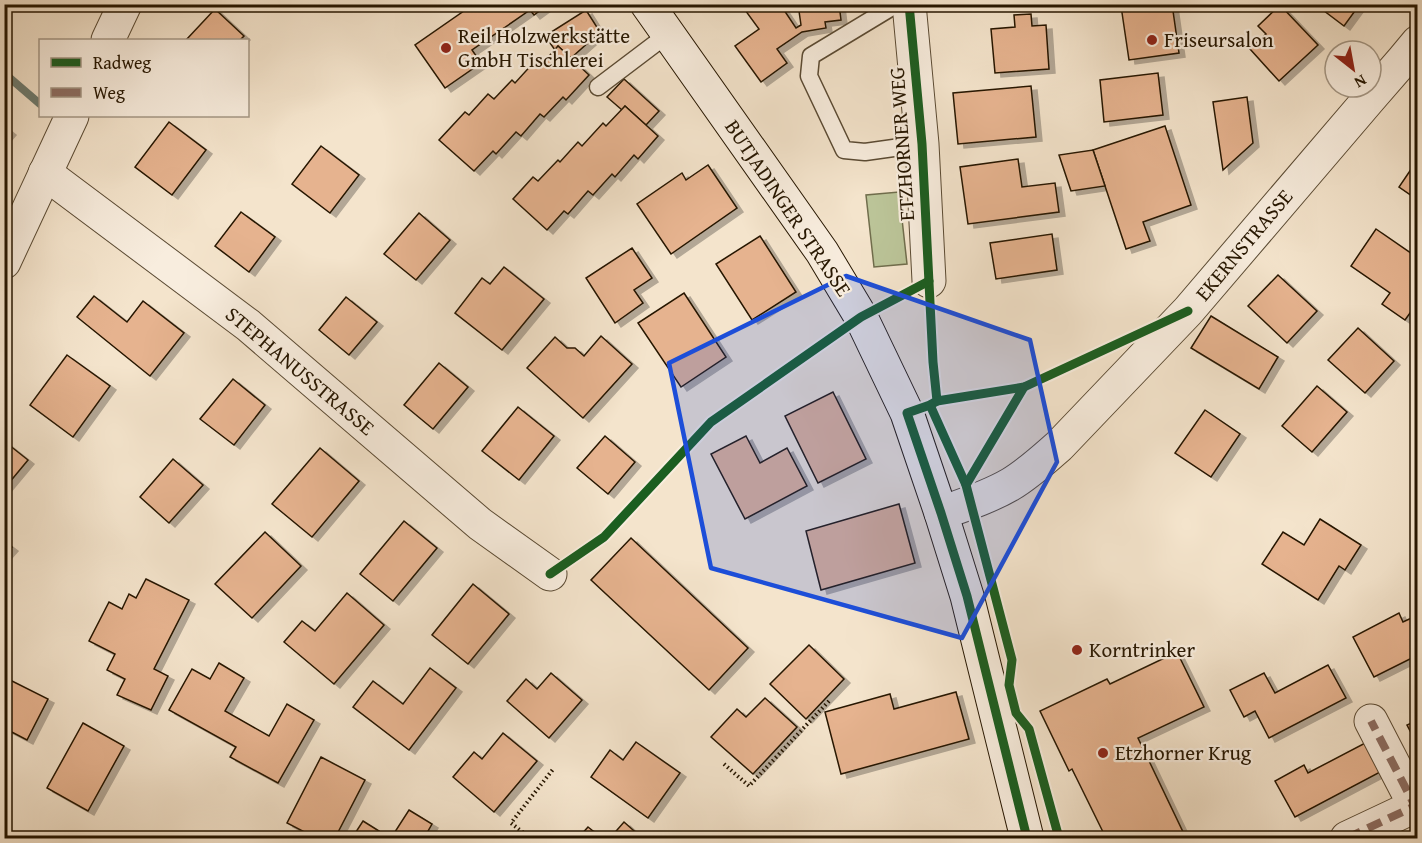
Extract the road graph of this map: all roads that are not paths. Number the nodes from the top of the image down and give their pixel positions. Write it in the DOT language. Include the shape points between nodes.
graph roads {
  1 [pos="126,4"];
  2 [pos="647,4"];
  3 [pos="897,4"];
  4 [pos="909,4"];
  5 [pos="668,34"];
  6 [pos="108,39"];
  7 [pos="1418,42"];
  8 [pos="598,87"];
  9 [pos="72,117"];
  10 [pos="922,144"];
  11 [pos="45,173"];
  12 [pos="4,262"];
  13 [pos="929,281"];
  14 [pos="941,513"];
  15 [pos="549,574"];
  16 [pos="1371,721"];
  17 [pos="1027,838"];
  18 [pos="1347,838"];
  1 -- 6 [label="street"];
  2 -- 5 [label="street, BUTJADINGER STRASSE"];
  3 -- 10 [label="lane" via="811,56 809,76 844,150 865,153"];
  4 -- 10 [label="street, ETZHORNER WEG"];
  5 -- 8 [label="lane"];
  5 -- 14 [label="street, BUTJADINGER STRASSE" via="822,252 861,317 907,413"];
  7 -- 14 [label="street, EKERNSTRASSE" via="1188,310 1059,446 1011,484"];
  9 -- 11 [label="street"];
  10 -- 13 [label="street, ETZHORNER WEG"];
  11 -- 12 [label="street"];
  11 -- 15 [label="street, STEPHANUSSTRASSE" via="248,325 480,524"];
  14 -- 17 [label="street, BUTJADINGER STRASSE" via="967,596"];
  16 -- 18 [label="street" via="1415,806"];
}
